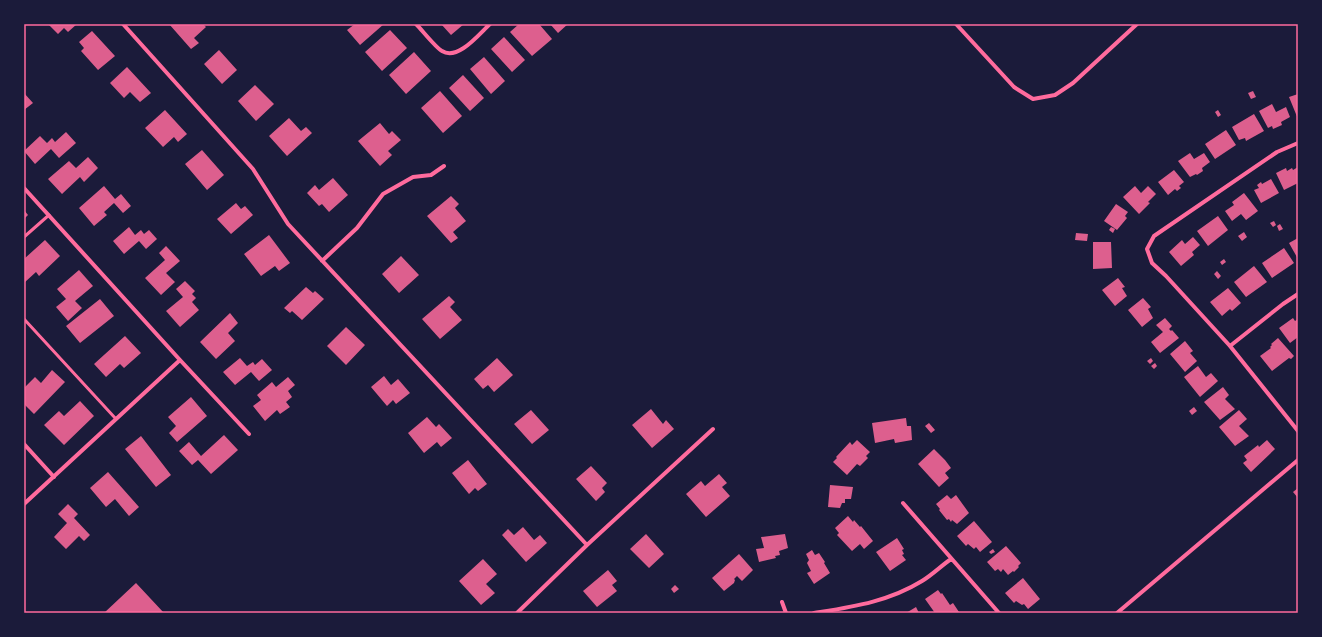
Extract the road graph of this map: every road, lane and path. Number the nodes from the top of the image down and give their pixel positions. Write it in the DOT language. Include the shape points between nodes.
graph roads {
  1 [pos="123,24"];
  2 [pos="416,24"];
  3 [pos="490,24"];
  4 [pos="956,24"];
  5 [pos="1137,24"];
  6 [pos="1298,143"];
  7 [pos="444,166"];
  8 [pos="24,188"];
  9 [pos="49,215"];
  10 [pos="24,237"];
  11 [pos="322,261"];
  12 [pos="1298,294"];
  13 [pos="24,319"];
  14 [pos="1230,346"];
  15 [pos="180,360"];
  16 [pos="116,419"];
  17 [pos="713,429"];
  18 [pos="1298,431"];
  19 [pos="249,434"];
  20 [pos="24,444"];
  21 [pos="1298,460"];
  22 [pos="54,477"];
  23 [pos="903,503"];
  24 [pos="24,504"];
  25 [pos="587,545"];
  26 [pos="950,559"];
  27 [pos="782,602"];
  28 [pos="517,613"];
  29 [pos="786,613"];
  30 [pos="814,613"];
  31 [pos="999,613"];
  32 [pos="1117,613"];
  1 -- 11 [label="street" via="253,169 288,224"];
  2 -- 3 [label="street" via="442,51 451,54 461,50"];
  4 -- 5 [label="street" via="1014,87 1032,99 1055,95 1073,83"];
  6 -- 14 [label="street" via="1277,152 1154,236 1147,249 1152,263"];
  7 -- 11 [label="street" via="430,175 413,177 383,194 357,228"];
  8 -- 9 [label="street"];
  9 -- 10 [label="lane"];
  9 -- 15 [label="street"];
  11 -- 25 [label="street"];
  12 -- 14 [label="street"];
  13 -- 16 [label="lane"];
  14 -- 18 [label="street"];
  15 -- 16 [label="street"];
  15 -- 19 [label="street"];
  16 -- 22 [label="street"];
  17 -- 25 [label="street"];
  20 -- 22 [label="street"];
  21 -- 32 [label="street"];
  22 -- 24 [label="street"];
  23 -- 26 [label="street"];
  25 -- 28 [label="street"];
  26 -- 30 [label="street" via="922,581 893,596"];
  26 -- 31 [label="street"];
  27 -- 29 [label="street"];
}
